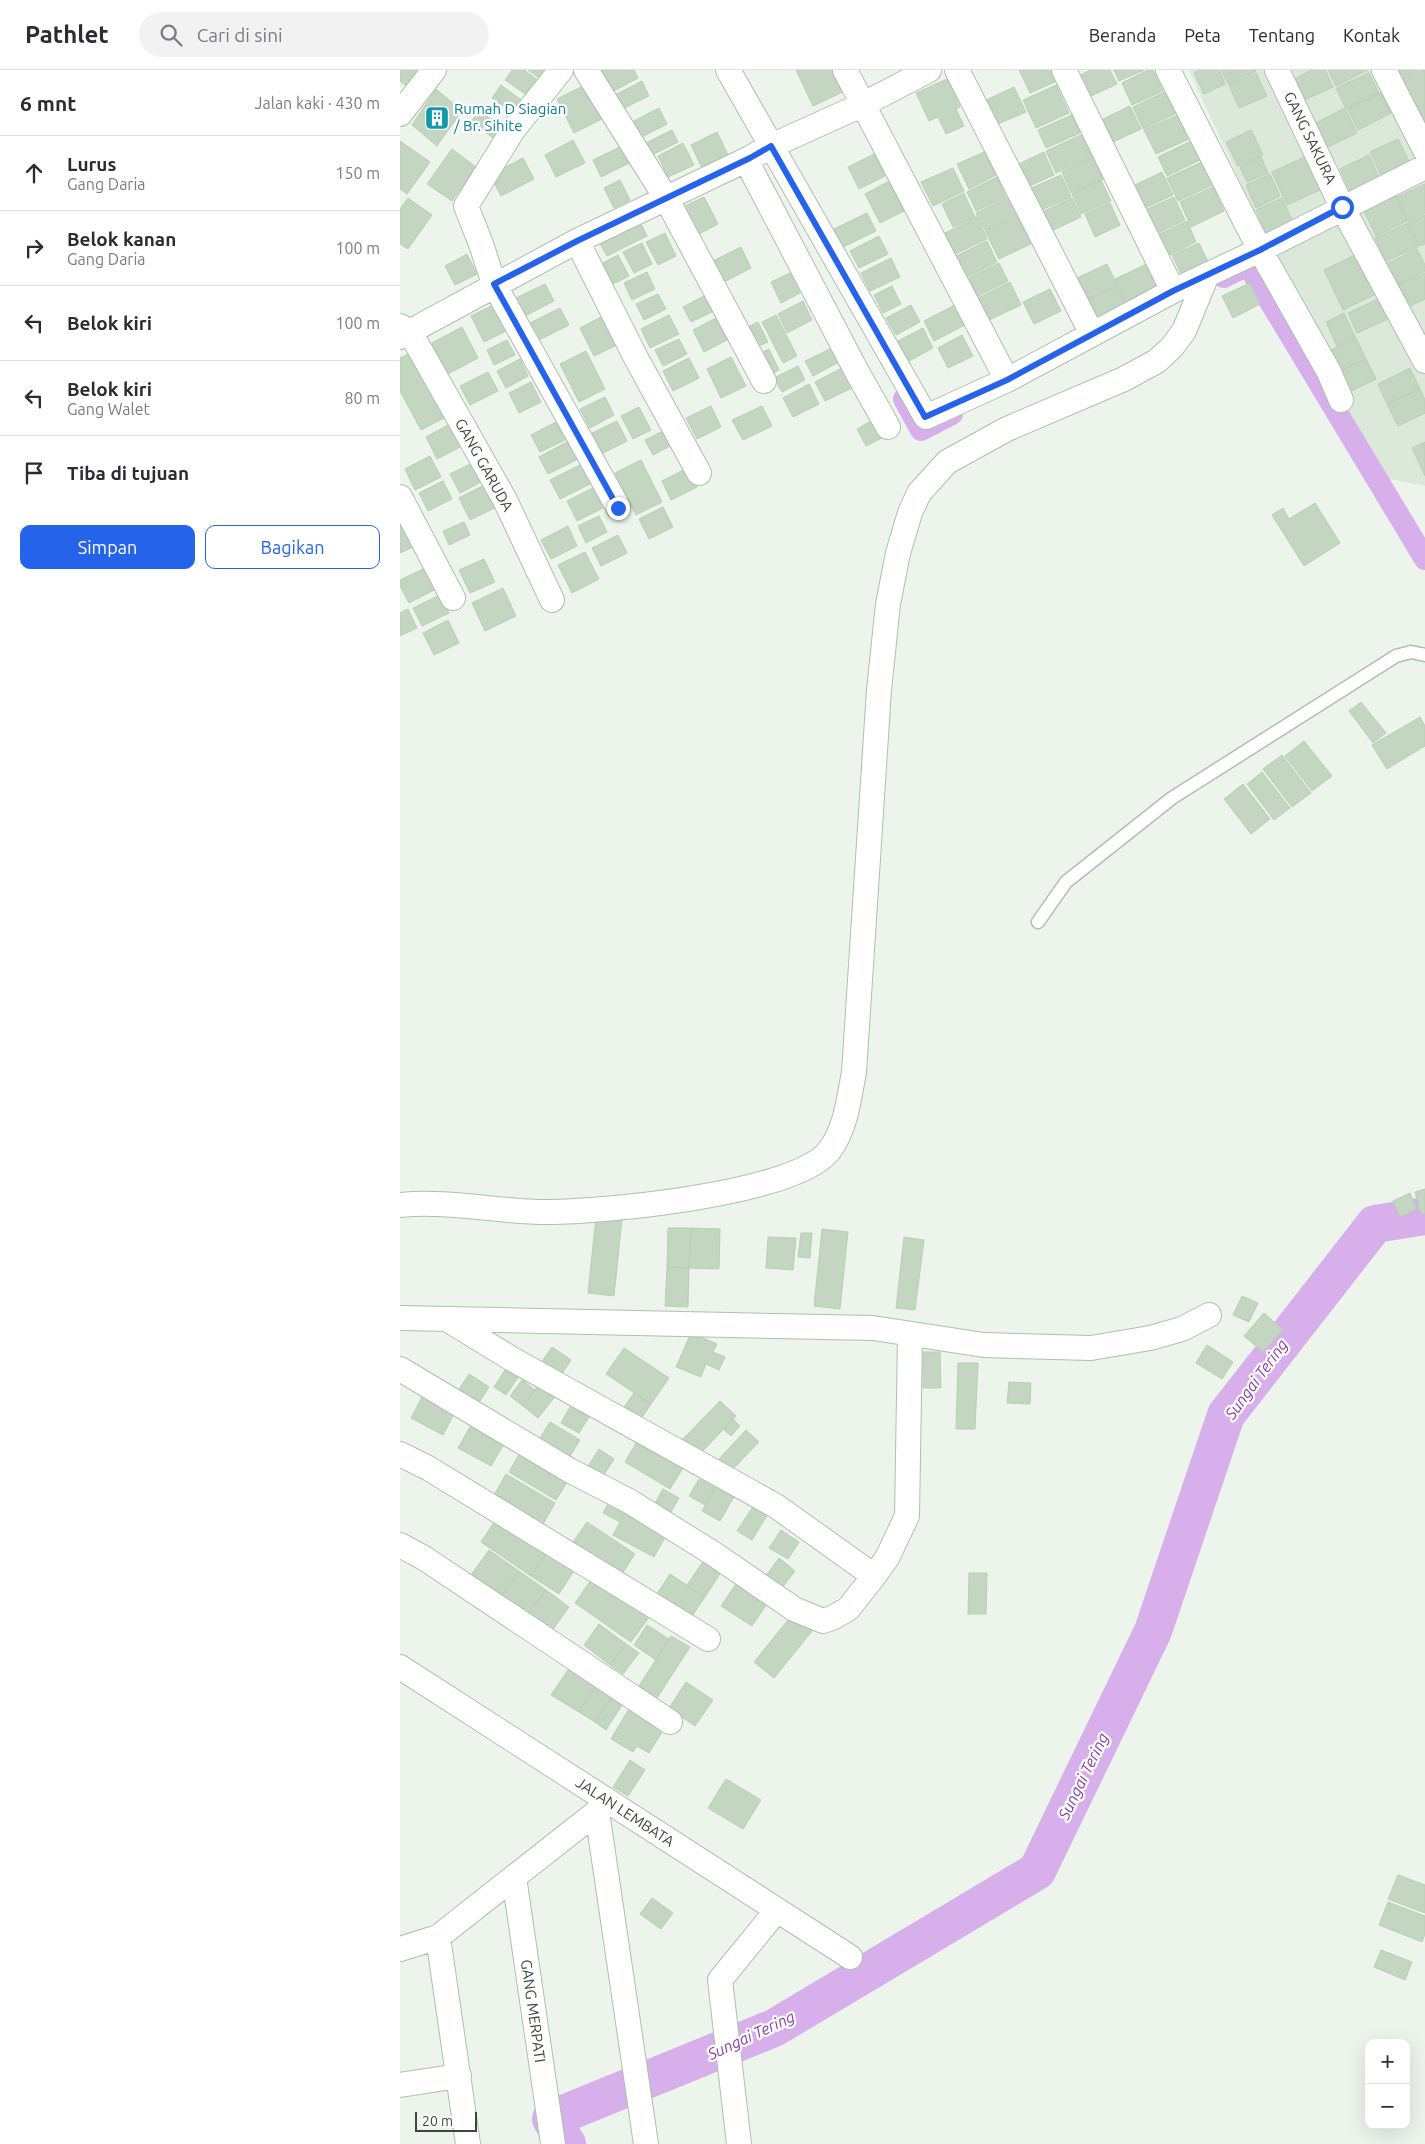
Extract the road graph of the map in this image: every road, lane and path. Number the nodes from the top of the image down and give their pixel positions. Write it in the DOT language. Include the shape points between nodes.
graph roads {
  1 [pos="434,70"];
  2 [pos="561,70"];
  3 [pos="586,70"];
  4 [pos="728,70"];
  5 [pos="845,70"];
  6 [pos="929,70"];
  7 [pos="957,70"];
  8 [pos="1064,70"];
  9 [pos="1168,70"];
  10 [pos="1277,70"];
  11 [pos="1384,70"];
  12 [pos="864,104"];
  13 [pos="400,114"];
  14 [pos="1425,150"];
  15 [pos="759,153"];
  16 [pos="1425,166"];
  17 [pos="666,198"];
  18 [pos="1342,207"];
  19 [pos="577,241"];
  20 [pos="1260,250"];
  21 [pos="1205,280"];
  22 [pos="494,284"];
  23 [pos="1173,291"];
  24 [pos="403,332"];
  25 [pos="1092,334"];
  26 [pos="1425,361"];
  27 [pos="1007,380"];
  28 [pos="764,381"];
  29 [pos="1341,400"];
  30 [pos="888,426"];
  31 [pos="699,472"];
  32 [pos="400,497"];
  33 [pos="618,508"];
  34 [pos="453,598"];
  35 [pos="552,600"];
  36 [pos="1425,655"];
  37 [pos="1038,922"];
  38 [pos="400,1205"];
  39 [pos="1209,1315"];
  40 [pos="400,1318"];
  41 [pos="447,1319"];
  42 [pos="910,1336"];
  43 [pos="400,1369"];
  44 [pos="400,1454"];
  45 [pos="400,1545"];
  46 [pos="874,1576"];
  47 [pos="708,1639"];
  48 [pos="400,1667"];
  49 [pos="670,1722"];
  50 [pos="604,1807"];
  51 [pos="514,1877"];
  52 [pos="778,1910"];
  53 [pos="438,1937"];
  54 [pos="400,1949"];
  55 [pos="850,1957"];
  56 [pos="459,2076"];
  57 [pos="400,2085"];
  58 [pos="468,2144"];
  59 [pos="553,2144"];
  60 [pos="646,2144"];
  61 [pos="739,2144"];
  1 -- 13 [label="street"];
  2 -- 22 [label="street" via="513,130 466,206"];
  3 -- 17 [label="street"];
  4 -- 15 [label="street"];
  5 -- 12 [label="street"];
  6 -- 12 [label="street"];
  7 -- 25 [label="street"];
  8 -- 23 [label="street"];
  9 -- 20 [label="street"];
  10 -- 18 [label="street, GANG SAKURA"];
  11 -- 14 [label="street"];
  12 -- 15 [label="street"];
  12 -- 27 [label="street"];
  15 -- 17 [label="street"];
  15 -- 27 [label="street" via="925,417"];
  15 -- 30 [label="street" via="857,372"];
  16 -- 18 [label="street"];
  17 -- 19 [label="street"];
  17 -- 28 [label="street"];
  18 -- 20 [label="street"];
  18 -- 26 [label="street, GANG SAKURA"];
  19 -- 22 [label="street"];
  19 -- 31 [label="street"];
  20 -- 21 [label="street"];
  20 -- 29 [label="street" via="1329,372"];
  21 -- 23 [label="street"];
  21 -- 38 [label="street" via="1184,331 1158,360 1124,379 1007,429 947,462 919,494 910,513 891,587 882,662 854,1072 844,1122 828,1151 786,1176 730,1192 647,1206 547,1212 425,1202"];
  22 -- 24 [label="street"];
  22 -- 33 [label="street"];
  23 -- 25 [label="street"];
  24 -- 35 [label="street, GANG GARUDA" via="505,500"];
  25 -- 27 [label="street"];
  32 -- 34 [label="street"];
  36 -- 37 [label="lane" via="1411,652 1396,656 1172,798 1066,882"];
  39 -- 42 [label="street" via="1182,1329 1150,1338 1091,1348 984,1345"];
  40 -- 41 [label="street"];
  41 -- 42 [label="street" via="864,1328"];
  41 -- 46 [label="street" via="512,1359 776,1506"];
  42 -- 46 [label="street" via="907,1516 887,1558"];
  43 -- 46 [label="street" via="569,1470 629,1501 794,1609 816,1619 823,1621 848,1609"];
  44 -- 47 [label="street"];
  45 -- 49 [label="street"];
  48 -- 50 [label="street, JALAN LEMBATA"];
  50 -- 51 [label="street"];
  50 -- 52 [label="street, JALAN LEMBATA"];
  50 -- 60 [label="street"];
  51 -- 53 [label="street"];
  51 -- 59 [label="street, GANG MERPATI"];
  52 -- 55 [label="street, JALAN LEMBATA"];
  52 -- 61 [label="street" via="720,1980"];
  53 -- 54 [label="street"];
  53 -- 56 [label="street"];
  56 -- 57 [label="street"];
  56 -- 58 [label="street"];
}
